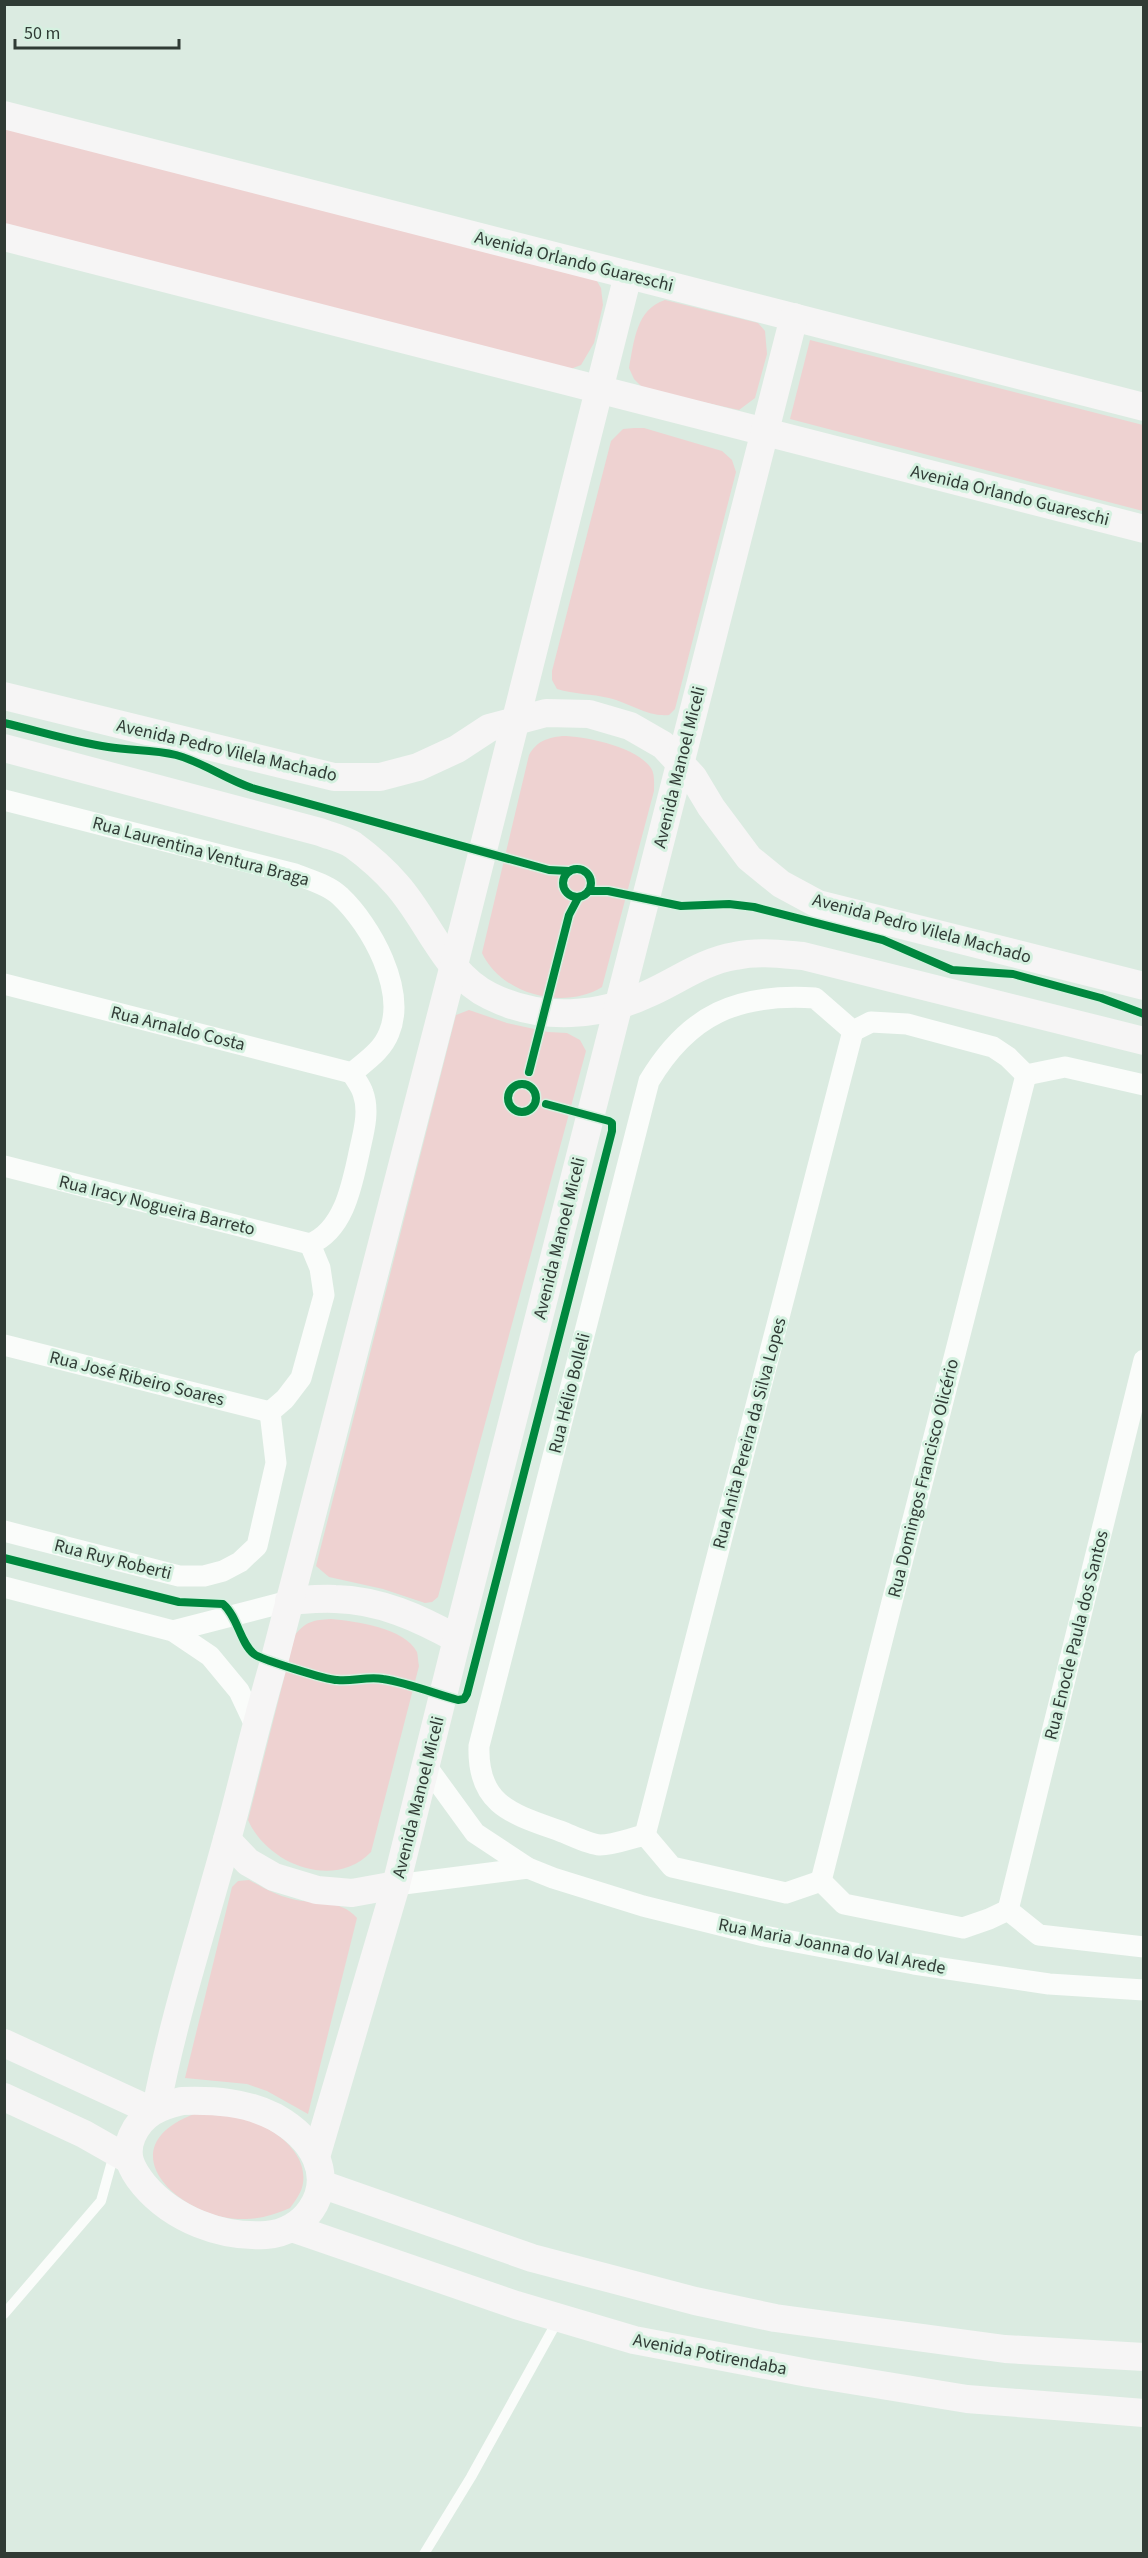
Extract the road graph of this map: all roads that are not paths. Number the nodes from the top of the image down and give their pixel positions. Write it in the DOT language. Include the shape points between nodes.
graph roads {
  1 [pos="4,115"];
  2 [pos="4,237"];
  3 [pos="628,275"];
  4 [pos="794,317"];
  5 [pos="599,389"];
  6 [pos="1143,407"];
  7 [pos="765,432"];
  8 [pos="1143,529"];
  9 [pos="4,696"];
  10 [pos="515,721"];
  11 [pos="4,748"];
  12 [pos="680,764"];
  13 [pos="4,800"];
  14 [pos="454,965"];
  15 [pos="4,984"];
  16 [pos="1143,986"];
  17 [pos="619,1004"];
  18 [pos="853,1031"];
  19 [pos="1143,1041"];
  20 [pos="352,1072"];
  21 [pos="1026,1075"];
  22 [pos="1143,1085"];
  23 [pos="4,1166"];
  24 [pos="310,1244"];
  25 [pos="4,1345"];
  26 [pos="1143,1360"];
  27 [pos="270,1412"];
  28 [pos="4,1531"];
  29 [pos="4,1587"];
  30 [pos="289,1601"];
  31 [pos="173,1631"];
  32 [pos="457,1639"];
  33 [pos="255,1725"];
  34 [pos="427,1767"];
  35 [pos="645,1835"];
  36 [pos="227,1840"];
  37 [pos="528,1868"];
  38 [pos="821,1881"];
  39 [pos="396,1885"];
  40 [pos="1008,1910"];
  41 [pos="1143,1947"];
  42 [pos="1143,1990"];
  43 [pos="4,2043"];
  44 [pos="4,2097"];
  45 [pos="154,2110"];
  46 [pos="122,2155"];
  47 [pos="318,2170"];
  48 [pos="292,2228"];
  49 [pos="4,2314"];
  50 [pos="559,2318"];
  51 [pos="1143,2357"];
  52 [pos="1143,2413"];
  53 [pos="424,2553"];
  1 -- 3 [label="street, Avenida Orlando Guareschi"];
  2 -- 5 [label="street, Avenida Orlando Guareschi"];
  3 -- 4 [label="street, Avenida Orlando Guareschi"];
  3 -- 5 [label="street"];
  4 -- 6 [label="street, Avenida Orlando Guareschi"];
  4 -- 7 [label="street, Avenida Manoel Miceli"];
  5 -- 7 [label="street, Avenida Orlando Guareschi"];
  5 -- 10 [label="street"];
  7 -- 8 [label="street, Avenida Orlando Guareschi"];
  7 -- 12 [label="street, Avenida Manoel Miceli"];
  9 -- 10 [label="street, Avenida Pedro Vilela Machado" via="334,777 380,777 418,767 489,728"];
  10 -- 12 [label="street, Avenida Pedro Vilela Machado" via="546,713 589,714 630,726 663,744"];
  10 -- 14 [label="street"];
  11 -- 14 [label="street" via="320,832 352,844 397,885"];
  12 -- 16 [label="street, Avenida Pedro Vilela Machado" via="749,858 782,884 818,904"];
  12 -- 17 [label="street, Avenida Manoel Miceli"];
  13 -- 20 [label="street, Rua Laurentina Ventura Braga" via="295,874 339,894 373,941 388,973 395,1001 390,1032 376,1054"];
  14 -- 17 [label="street" via="467,982 520,1009 564,1015"];
  14 -- 30 [label="street"];
  15 -- 20 [label="street, Rua Arnaldo Costa"];
  17 -- 19 [label="street" via="690,970 734,956 767,952 803,956"];
  17 -- 32 [label="street, Avenida Manoel Miceli"];
  18 -- 21 [label="street" via="871,1022 907,1024 993,1047"];
  18 -- 35 [label="street, Rua Anita Pereira da Silva Lopes"];
  18 -- 35 [label="street, Rua Hélio Bolleli" via="814,998 757,999 726,1007 698,1023 681,1037 649,1081 479,1746 479,1768 501,1807 599,1845"];
  20 -- 24 [label="street" via="364,1094 366,1123 349,1196 321,1240"];
  21 -- 22 [label="street" via="1065,1067"];
  21 -- 38 [label="street, Rua Domingos Francisco Olicério"];
  23 -- 24 [label="street, Rua Iracy Nogueira Barreto"];
  24 -- 27 [label="street" via="320,1268 324,1295 301,1378"];
  25 -- 27 [label="street, Rua José Ribeiro Soares"];
  26 -- 40 [label="street, Rua Enocle Paula dos Santos"];
  27 -- 28 [label="street, Rua Ruy Roberti" via="276,1463 257,1546 223,1571 179,1576"];
  29 -- 31 [label="street"];
  30 -- 31 [label="street"];
  30 -- 32 [label="street" via="336,1599 379,1604 420,1618"];
  30 -- 33 [label="street"];
  31 -- 33 [label="street" via="210,1656 239,1691"];
  32 -- 34 [label="street, Avenida Manoel Miceli"];
  33 -- 36 [label="street"];
  34 -- 37 [label="street, Rua Maria Joanna do Val Arede" via="475,1833"];
  34 -- 39 [label="street, Avenida Manoel Miceli"];
  35 -- 38 [label="street" via="672,1867 786,1893"];
  36 -- 39 [label="street" via="248,1862 274,1877 317,1890 352,1893"];
  36 -- 45 [label="street"];
  37 -- 39 [label="street, Rua Maria Joanna do Val Arede"];
  37 -- 42 [label="street, Rua Maria Joanna do Val Arede" via="643,1906 764,1936 1049,1984"];
  38 -- 40 [label="street" via="844,1904 963,1928"];
  39 -- 47 [label="street, Avenida Manoel Miceli"];
  40 -- 41 [label="street" via="1039,1935"];
  43 -- 45 [label="street"];
  44 -- 46 [label="street"];
  45 -- 46 [label="street" via="138,2125"];
  45 -- 47 [label="street" via="182,2101 205,2100 258,2110 291,2128 309,2145"];
  46 -- 48 [label="street" via="156,2199 183,2217 243,2234 269,2235"];
  46 -- 49 [label="lane" via="101,2201"];
  47 -- 48 [label="street" via="312,2210"];
  47 -- 51 [label="street" via="532,2258 695,2301 775,2318 1005,2349"];
  48 -- 50 [label="street, Avenida Potirendaba"];
  50 -- 52 [label="street, Avenida Potirendaba" via="634,2340 831,2376 967,2398"];
  50 -- 53 [label="lane"];
}
